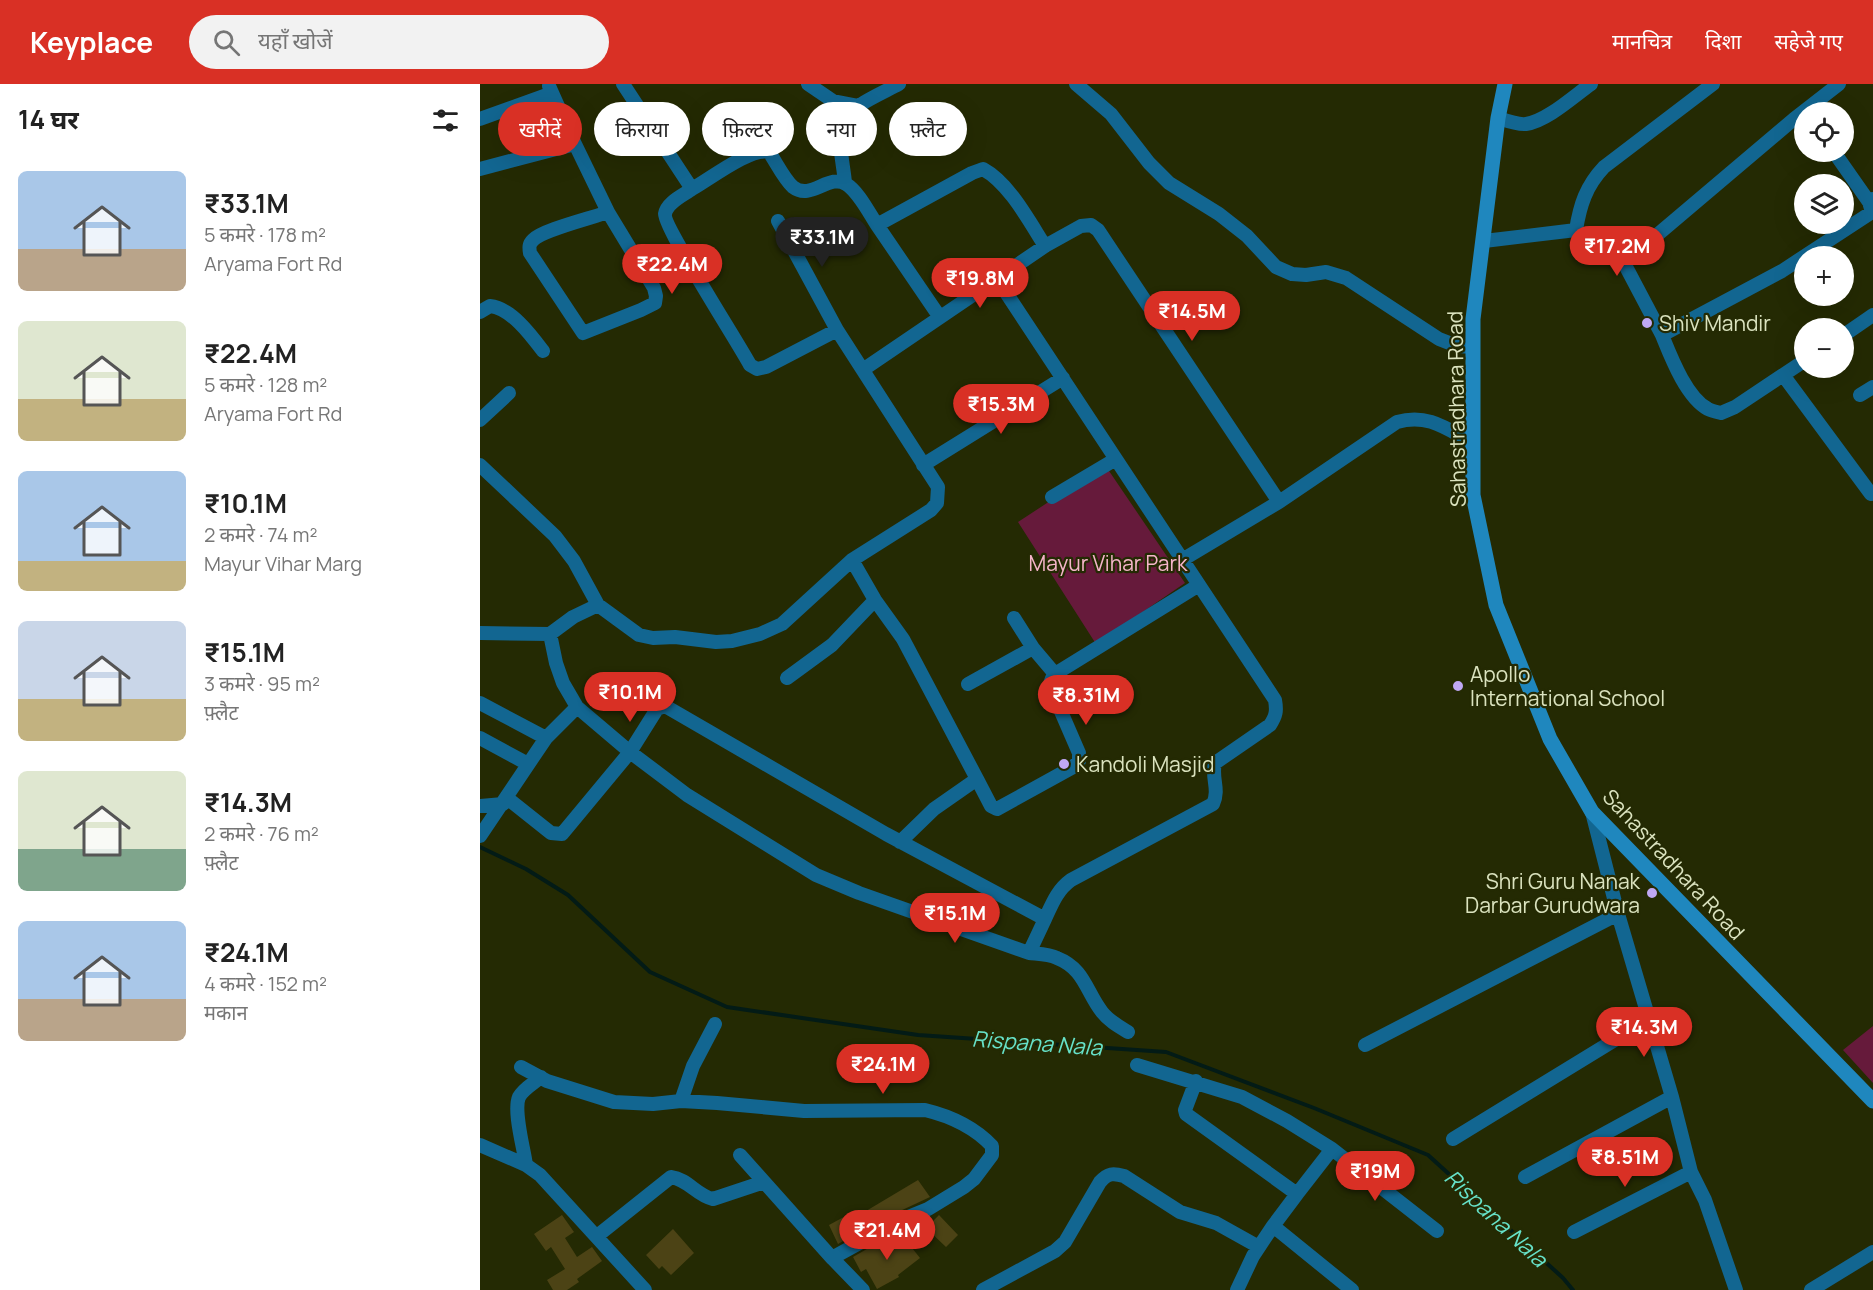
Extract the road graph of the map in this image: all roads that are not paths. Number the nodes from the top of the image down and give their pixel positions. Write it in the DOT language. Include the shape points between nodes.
graph roads {
  1 [pos="623,84"];
  2 [pos="808,84"];
  3 [pos="899,84"];
  4 [pos="1076,84"];
  5 [pos="1505,84"];
  6 [pos="1591,84"];
  7 [pos="1713,84"];
  8 [pos="1839,84"];
  9 [pos="550,88"];
  10 [pos="556,102"];
  11 [pos="838,102"];
  12 [pos="866,102"];
  13 [pos="1818,102"];
  14 [pos="1498,118"];
  15 [pos="480,119"];
  16 [pos="1794,122"];
  17 [pos="529,156"];
  18 [pos="581,156"];
  19 [pos="842,156"];
  20 [pos="1841,162"];
  21 [pos="480,169"];
  22 [pos="845,183"];
  23 [pos="692,189"];
  24 [pos="1872,207"];
  25 [pos="608,212"];
  26 [pos="778,221"];
  27 [pos="877,225"];
  28 [pos="1576,230"];
  29 [pos="1484,241"];
  30 [pos="1045,246"];
  31 [pos="1623,263"];
  32 [pos="997,279"];
  33 [pos="480,312"];
  34 [pos="1873,315"];
  35 [pos="939,316"];
  36 [pos="1854,328"];
  37 [pos="837,330"];
  38 [pos="1662,335"];
  39 [pos="1473,347"];
  40 [pos="543,351"];
  41 [pos="1794,368"];
  42 [pos="864,369"];
  43 [pos="1784,375"];
  44 [pos="1063,378"];
  45 [pos="1873,387"];
  46 [pos="509,393"];
  47 [pos="1860,395"];
  48 [pos="480,420"];
  49 [pos="1473,443"];
  50 [pos="1116,459"];
  51 [pos="480,465"];
  52 [pos="923,465"];
  53 [pos="1872,494"];
  54 [pos="1052,497"];
  55 [pos="1279,502"];
  56 [pos="852,560"];
  57 [pos="1182,560"];
  58 [pos="1199,585"];
  59 [pos="875,600"];
  60 [pos="598,605"];
  61 [pos="1014,618"];
  62 [pos="480,633"];
  63 [pos="550,634"];
  64 [pos="1033,648"];
  65 [pos="1055,674"];
  66 [pos="787,678"];
  67 [pos="968,684"];
  68 [pos="480,703"];
  69 [pos="577,707"];
  70 [pos="480,738"];
  71 [pos="546,738"];
  72 [pos="630,753"];
  73 [pos="528,764"];
  74 [pos="977,779"];
  75 [pos="502,804"];
  76 [pos="480,806"];
  77 [pos="1592,812"];
  78 [pos="480,836"];
  79 [pos="900,842"];
  80 [pos="1618,914"];
  81 [pos="1045,919"];
  82 [pos="1029,953"];
  83 [pos="1649,1018"];
  84 [pos="715,1024"];
  85 [pos="1128,1032"];
  86 [pos="1365,1045"];
  87 [pos="1137,1065"];
  88 [pos="521,1067"];
  89 [pos="541,1077"];
  90 [pos="1196,1081"];
  91 [pos="1672,1097"];
  92 [pos="681,1101"];
  93 [pos="1873,1101"];
  94 [pos="1453,1140"];
  95 [pos="480,1145"];
  96 [pos="1332,1149"];
  97 [pos="740,1155"];
  98 [pos="526,1165"];
  99 [pos="1691,1172"];
  100 [pos="1525,1177"];
  101 [pos="764,1182"];
  102 [pos="1297,1194"];
  103 [pos="1273,1226"];
  104 [pos="1437,1231"];
  105 [pos="1574,1232"];
  106 [pos="597,1236"];
  107 [pos="1259,1246"];
  108 [pos="1873,1252"];
  109 [pos="832,1258"];
  110 [pos="645,1290"];
  111 [pos="863,1290"];
  112 [pos="983,1290"];
  113 [pos="1237,1290"];
  114 [pos="1352,1290"];
  115 [pos="1736,1290"];
  116 [pos="1811,1290"];
  1 -- 23 [label="street"];
  2 -- 11 [label="street"];
  3 -- 12 [label="street"];
  4 -- 39 [label="street" via="1111,114 1169,183 1219,214 1276,267 1306,276 1326,272 1340,276 1439,339"];
  5 -- 14 [label="main road, Sahastradhara Road"];
  6 -- 14 [label="street" via="1532,123 1524,125"];
  7 -- 28 [label="street" via="1594,177 1580,207"];
  8 -- 13 [label="street"];
  9 -- 10 [label="street"];
  9 -- 15 [label="street"];
  14 -- 29 [label="main road, Sahastradhara Road"];
  16 -- 31 [label="street"];
  17 -- 21 [label="street"];
  18 -- 25 [label="street"];
  19 -- 22 [label="street"];
  20 -- 24 [label="street"];
  22 -- 23 [label="street" via="837,180 806,192 792,186 770,152 762,150"];
  22 -- 27 [label="street"];
  23 -- 37 [label="street" via="670,204 665,217 750,365 757,369 766,367"];
  24 -- 38 [label="street" via="1782,271"];
  25 -- 25 [label="street" via="542,234 528,247 583,333 655,303 654,288"];
  26 -- 37 [label="street"];
  27 -- 30 [label="street" via="983,169 993,174 1023,211"];
  27 -- 35 [label="street"];
  28 -- 29 [label="street"];
  28 -- 31 [label="street" via="1599,241"];
  29 -- 39 [label="main road, Sahastradhara Road"];
  30 -- 32 [label="street"];
  30 -- 55 [label="street" via="1081,226 1091,225 1098,230"];
  31 -- 38 [label="street"];
  32 -- 35 [label="street"];
  32 -- 44 [label="street"];
  33 -- 40 [label="street" via="490,306 502,310 527,330"];
  34 -- 36 [label="street"];
  35 -- 42 [label="street"];
  37 -- 42 [label="street"];
  38 -- 43 [label="street" via="1693,396 1721,413"];
  39 -- 49 [label="main road, Sahastradhara Road"];
  41 -- 43 [label="street"];
  42 -- 52 [label="street"];
  43 -- 53 [label="street"];
  44 -- 50 [label="street"];
  44 -- 52 [label="street"];
  45 -- 47 [label="street"];
  46 -- 48 [label="street"];
  49 -- 55 [label="street" via="1422,419 1397,422"];
  49 -- 77 [label="main road, Sahastradhara Road" via="1473,495 1496,605 1550,739"];
  50 -- 54 [label="street"];
  50 -- 57 [label="street"];
  51 -- 60 [label="street" via="555,536"];
  52 -- 56 [label="street" via="938,487 937,504"];
  55 -- 57 [label="street"];
  56 -- 59 [label="street"];
  56 -- 60 [label="street" via="782,624 732,641 639,635"];
  57 -- 58 [label="street"];
  58 -- 65 [label="street"];
  58 -- 81 [label="street" via="1275,700 1276,716 1270,725 1215,763 1217,795 1213,804 1071,880 1055,898"];
  59 -- 66 [label="street" via="832,645"];
  59 -- 74 [label="street" via="903,639"];
  60 -- 63 [label="street"];
  61 -- 64 [label="street"];
  62 -- 63 [label="street"];
  63 -- 69 [label="street" via="563,683"];
  64 -- 65 [label="street"];
  64 -- 67 [label="street"];
  65 -- 74 [label="street" via="1050,686 1077,745 1078,761 998,809 991,806"];
  68 -- 71 [label="street"];
  69 -- 71 [label="street"];
  69 -- 72 [label="street"];
  70 -- 73 [label="street"];
  71 -- 73 [label="street"];
  72 -- 75 [label="street" via="562,834 551,833"];
  72 -- 79 [label="street" via="657,710 665,706"];
  72 -- 82 [label="street" via="687,795 816,875"];
  73 -- 75 [label="street"];
  74 -- 79 [label="street" via="933,809"];
  75 -- 76 [label="street"];
  75 -- 78 [label="street"];
  77 -- 80 [label="street"];
  77 -- 93 [label="main road, Sahastradhara Road"];
  79 -- 81 [label="street"];
  80 -- 83 [label="street"];
  80 -- 86 [label="street"];
  81 -- 82 [label="street"];
  82 -- 85 [label="street" via="1057,957 1075,969 1101,1011"];
  83 -- 91 [label="street"];
  83 -- 94 [label="street"];
  84 -- 92 [label="street" via="693,1066"];
  87 -- 90 [label="street"];
  88 -- 89 [label="street"];
  89 -- 92 [label="street" via="614,1102"];
  89 -- 98 [label="street" via="519,1097"];
  90 -- 96 [label="street" via="1242,1096"];
  90 -- 102 [label="street" via="1186,1114"];
  91 -- 99 [label="street"];
  91 -- 100 [label="street"];
  92 -- 109 [label="street" via="804,1111 925,1110 967,1126 992,1146 992,1155 964,1187"];
  95 -- 98 [label="street"];
  96 -- 102 [label="street"];
  96 -- 104 [label="street"];
  97 -- 101 [label="street"];
  98 -- 106 [label="street" via="540,1174"];
  99 -- 105 [label="street"];
  99 -- 115 [label="street" via="1705,1200"];
  101 -- 106 [label="street" via="713,1200 681,1179 671,1177"];
  101 -- 109 [label="street"];
  102 -- 103 [label="street"];
  103 -- 107 [label="street"];
  103 -- 114 [label="street"];
  106 -- 110 [label="street"];
  107 -- 112 [label="street" via="1216,1223 1180,1212 1114,1173 1100,1182 1065,1242 1055,1251"];
  107 -- 113 [label="street"];
  108 -- 116 [label="street"];
  109 -- 111 [label="street"];
}
